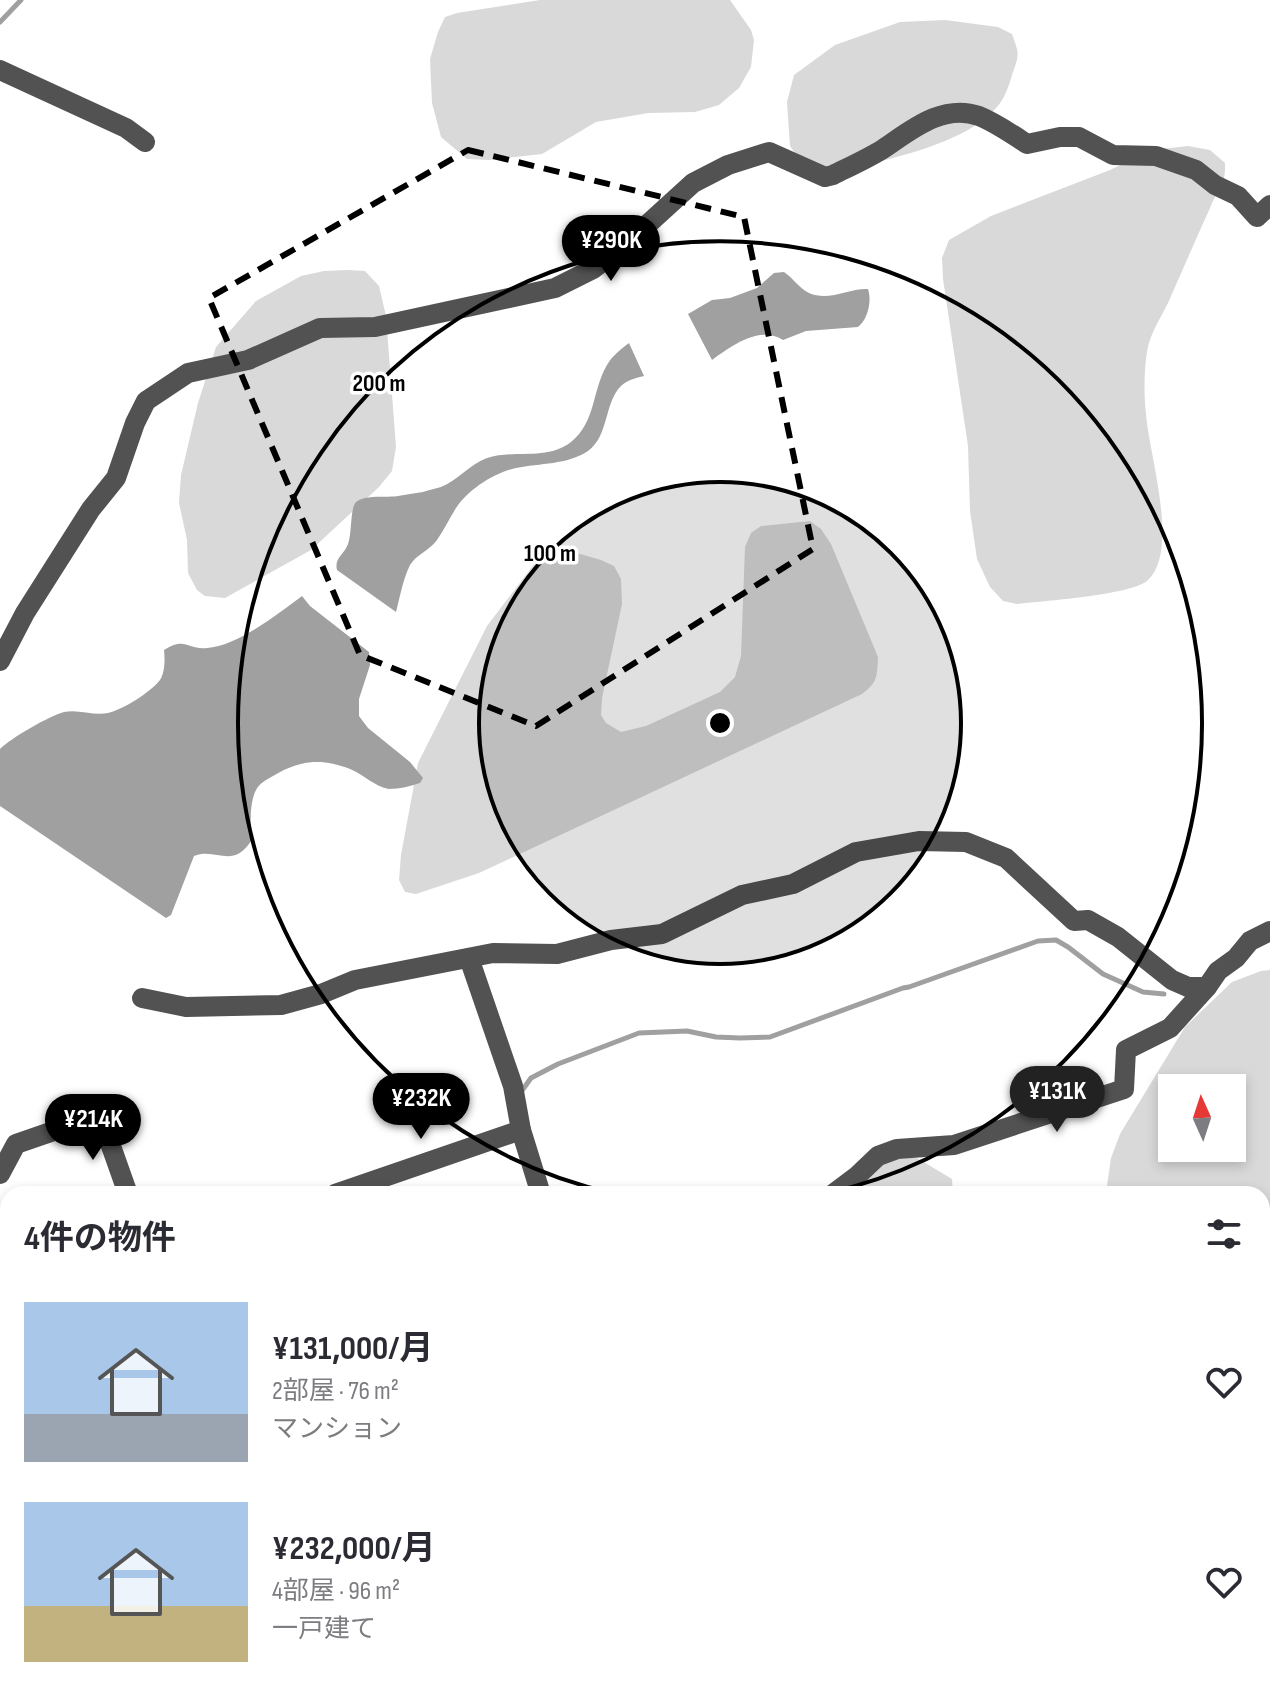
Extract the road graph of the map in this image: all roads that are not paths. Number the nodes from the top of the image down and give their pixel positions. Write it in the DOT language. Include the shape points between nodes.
graph roads {
  1 [pos="0,70"];
  2 [pos="145,142"];
  3 [pos="1270,205"];
  4 [pos="0,661"];
  5 [pos="1270,931"];
  6 [pos="469,958"];
  7 [pos="1207,987"];
  8 [pos="142,998"];
  9 [pos="521,1130"];
  10 [pos="0,1174"];
  11 [pos="125,1186"];
  12 [pos="358,1186"];
  13 [pos="538,1186"];
  14 [pos="844,1186"];
  1 -- 2 [label="street" via="126,128"];
  3 -- 4 [label="street" via="1257,217 1238,196 1196,170 1156,156 1113,155 1079,137 1027,144 977,116 955,113 932,118 881,151 825,177 769,152 728,165 693,183 593,269 555,288 375,327 320,328 248,360 188,373 146,401 116,478 25,613"];
  5 -- 7 [label="street" via="1250,941"];
  6 -- 7 [label="street" via="557,954 662,934 742,895 793,884 856,852 919,841 966,842 1006,858 1074,921 1088,920 1118,937 1172,980"];
  6 -- 8 [label="street" via="355,980 281,1005 186,1007"];
  6 -- 9 [label="street" via="513,1086"];
  7 -- 14 [label="street" via="1170,1028 1126,1050 1124,1089 954,1145 897,1149 878,1156"];
  9 -- 12 [label="street"];
  9 -- 13 [label="street"];
  10 -- 11 [label="street" via="16,1144 100,1115"];
}
